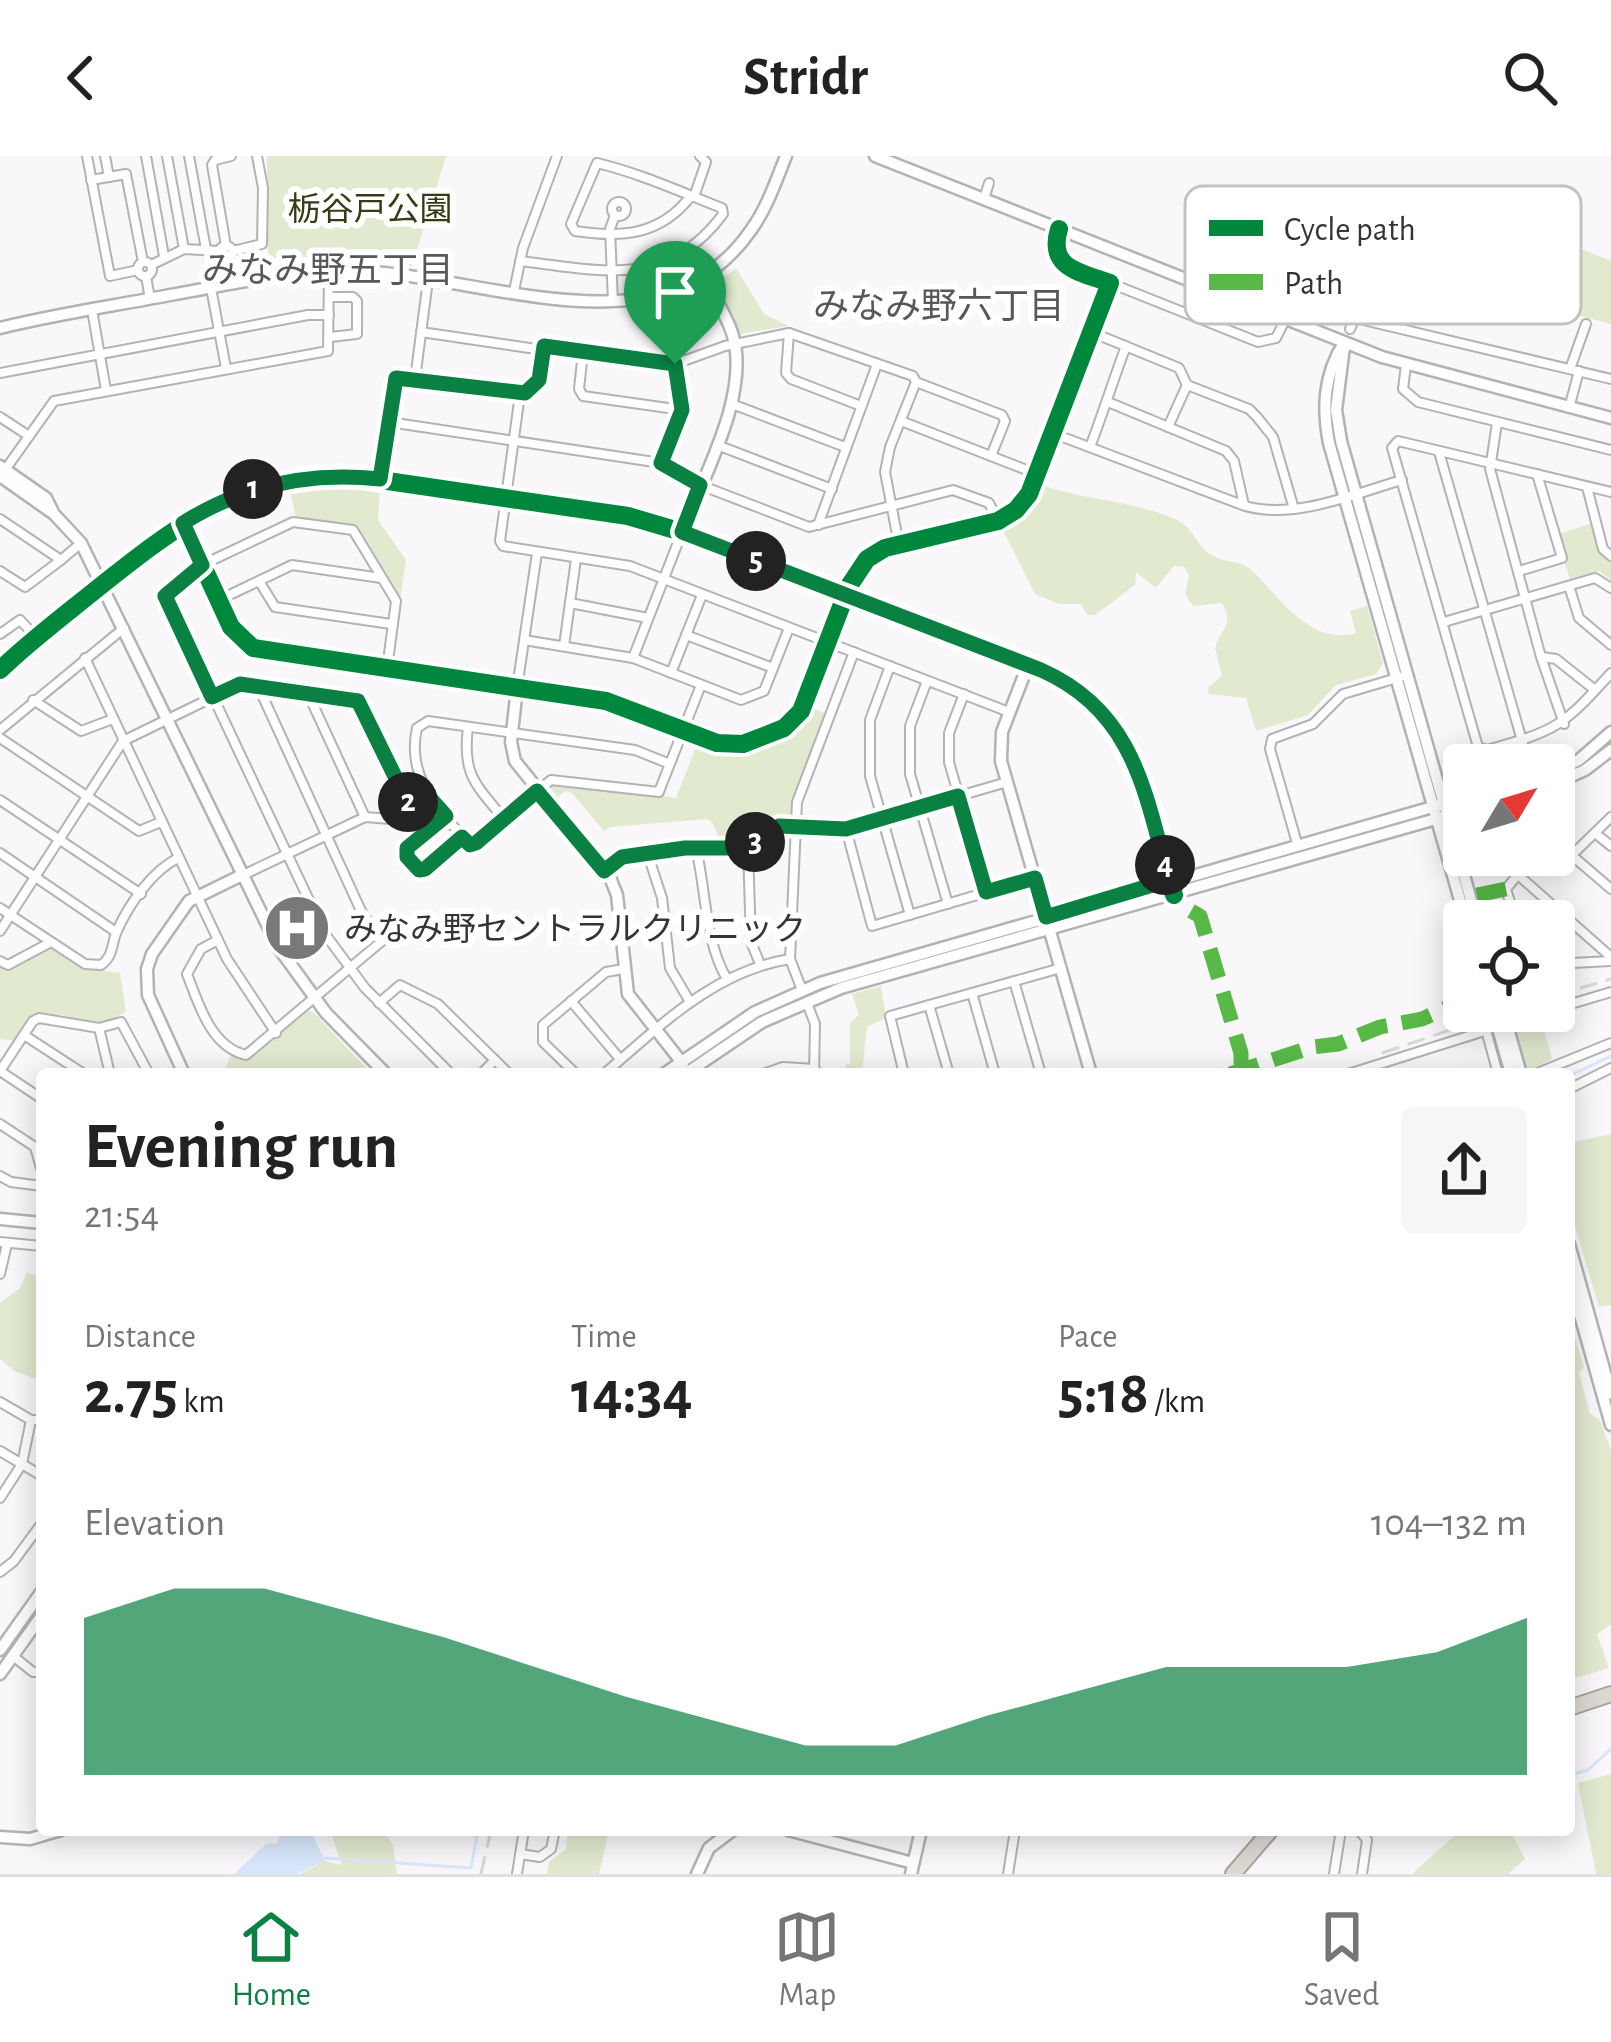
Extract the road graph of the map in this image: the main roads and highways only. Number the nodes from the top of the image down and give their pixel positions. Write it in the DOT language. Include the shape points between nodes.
graph roads {
  1 [pos="1611,1694"];
  2 [pos="1575,1706"];
  3 [pos="1265,1836"];
  4 [pos="1233,1874"];
  1 -- 2 [label="highway"];
  3 -- 4 [label="highway"];
}
